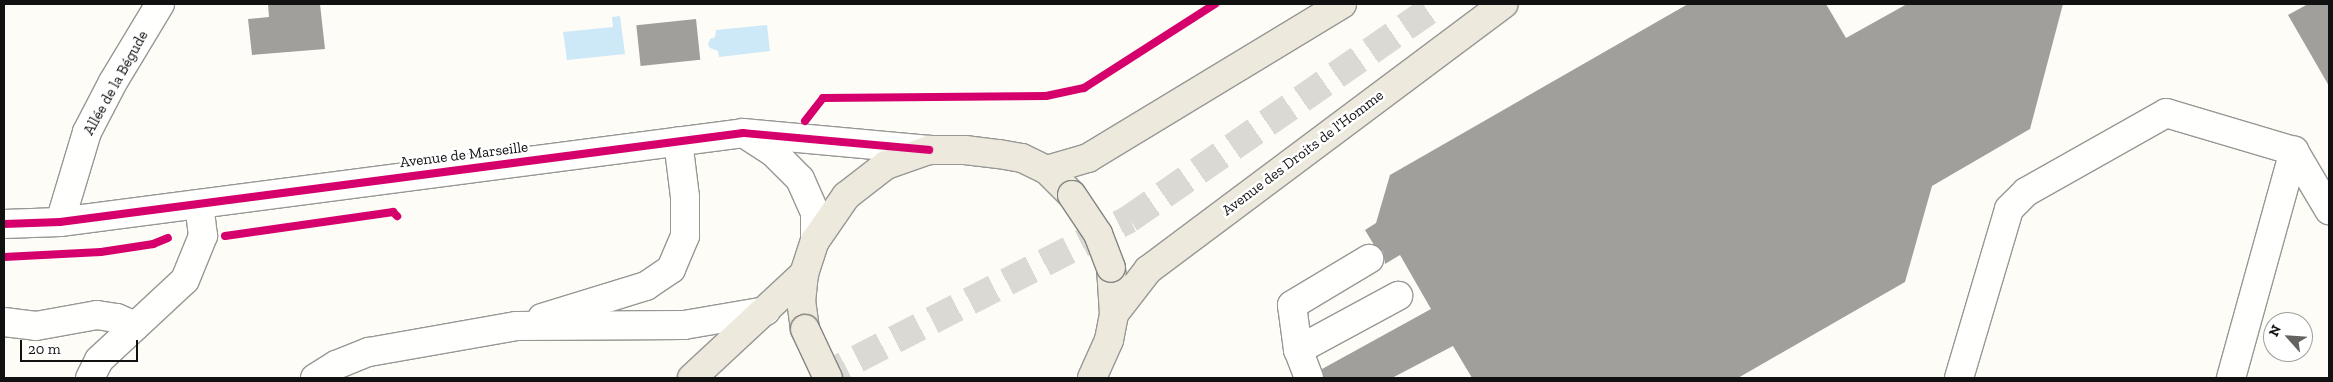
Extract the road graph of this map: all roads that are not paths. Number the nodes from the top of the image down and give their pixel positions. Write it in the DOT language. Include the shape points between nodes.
graph roads {
  1 [pos="160,4"];
  2 [pos="1342,4"];
  3 [pos="1503,4"];
  4 [pos="743,134"];
  5 [pos="678,141"];
  6 [pos="929,150"];
  7 [pos="2294,151"];
  8 [pos="1047,170"];
  9 [pos="200,204"];
  10 [pos="2329,210"];
  11 [pos="60,222"];
  12 [pos="4,224"];
  13 [pos="815,241"];
  14 [pos="1369,259"];
  15 [pos="804,274"];
  16 [pos="1398,296"];
  17 [pos="766,311"];
  18 [pos="1114,314"];
  19 [pos="4,322"];
  20 [pos="36,326"];
  21 [pos="135,326"];
  22 [pos="516,326"];
  23 [pos="4,340"];
  24 [pos="1298,350"];
  25 [pos="1093,377"];
  26 [pos="90,378"];
  27 [pos="315,378"];
  28 [pos="692,378"];
  29 [pos="828,378"];
  30 [pos="1309,378"];
  31 [pos="1959,378"];
  32 [pos="2231,378"];
  1 -- 11 [label="street, Allée de la Bégude" via="87,132"];
  2 -- 8 [label="main road" via="1088,158"];
  3 -- 18 [label="main road, Avenue des Droits de l'Homme" via="1148,270"];
  4 -- 5 [label="street, Avenue de Marseille"];
  4 -- 6 [label="street, Avenue de Marseille"];
  4 -- 13 [label="street" via="773,152 800,178 815,212"];
  5 -- 9 [label="street, Avenue de Marseille"];
  5 -- 22 [label="street" via="685,197 685,236 672,269 646,286"];
  6 -- 8 [label="main road" via="1006,155 1022,158"];
  6 -- 13 [label="main road" via="886,165 846,196"];
  7 -- 10 [label="street"];
  7 -- 31 [label="street" via="2166,113 2026,192 2009,209"];
  7 -- 32 [label="street"];
  8 -- 18 [label="main road, bridge" via="1072,195 1098,234 1111,268"];
  9 -- 11 [label="street, Avenue de Marseille"];
  9 -- 21 [label="street" via="203,236 185,280"];
  11 -- 12 [label="street, Avenue de Marseille"];
  13 -- 15 [label="main road"];
  14 -- 24 [label="street" via="1292,305"];
  15 -- 17 [label="main road"];
  15 -- 29 [label="main road, bridge" via="801,302 806,329"];
  16 -- 24 [label="street"];
  17 -- 22 [label="street" via="684,325"];
  17 -- 28 [label="main road"];
  18 -- 25 [label="main road" via="1109,340"];
  19 -- 20 [label="street"];
  20 -- 21 [label="street" via="97,315 117,318"];
  20 -- 23 [label="street"];
  21 -- 26 [label="street" via="100,360"];
  22 -- 27 [label="street" via="369,352 336,365"];
  24 -- 30 [label="street"];
}
